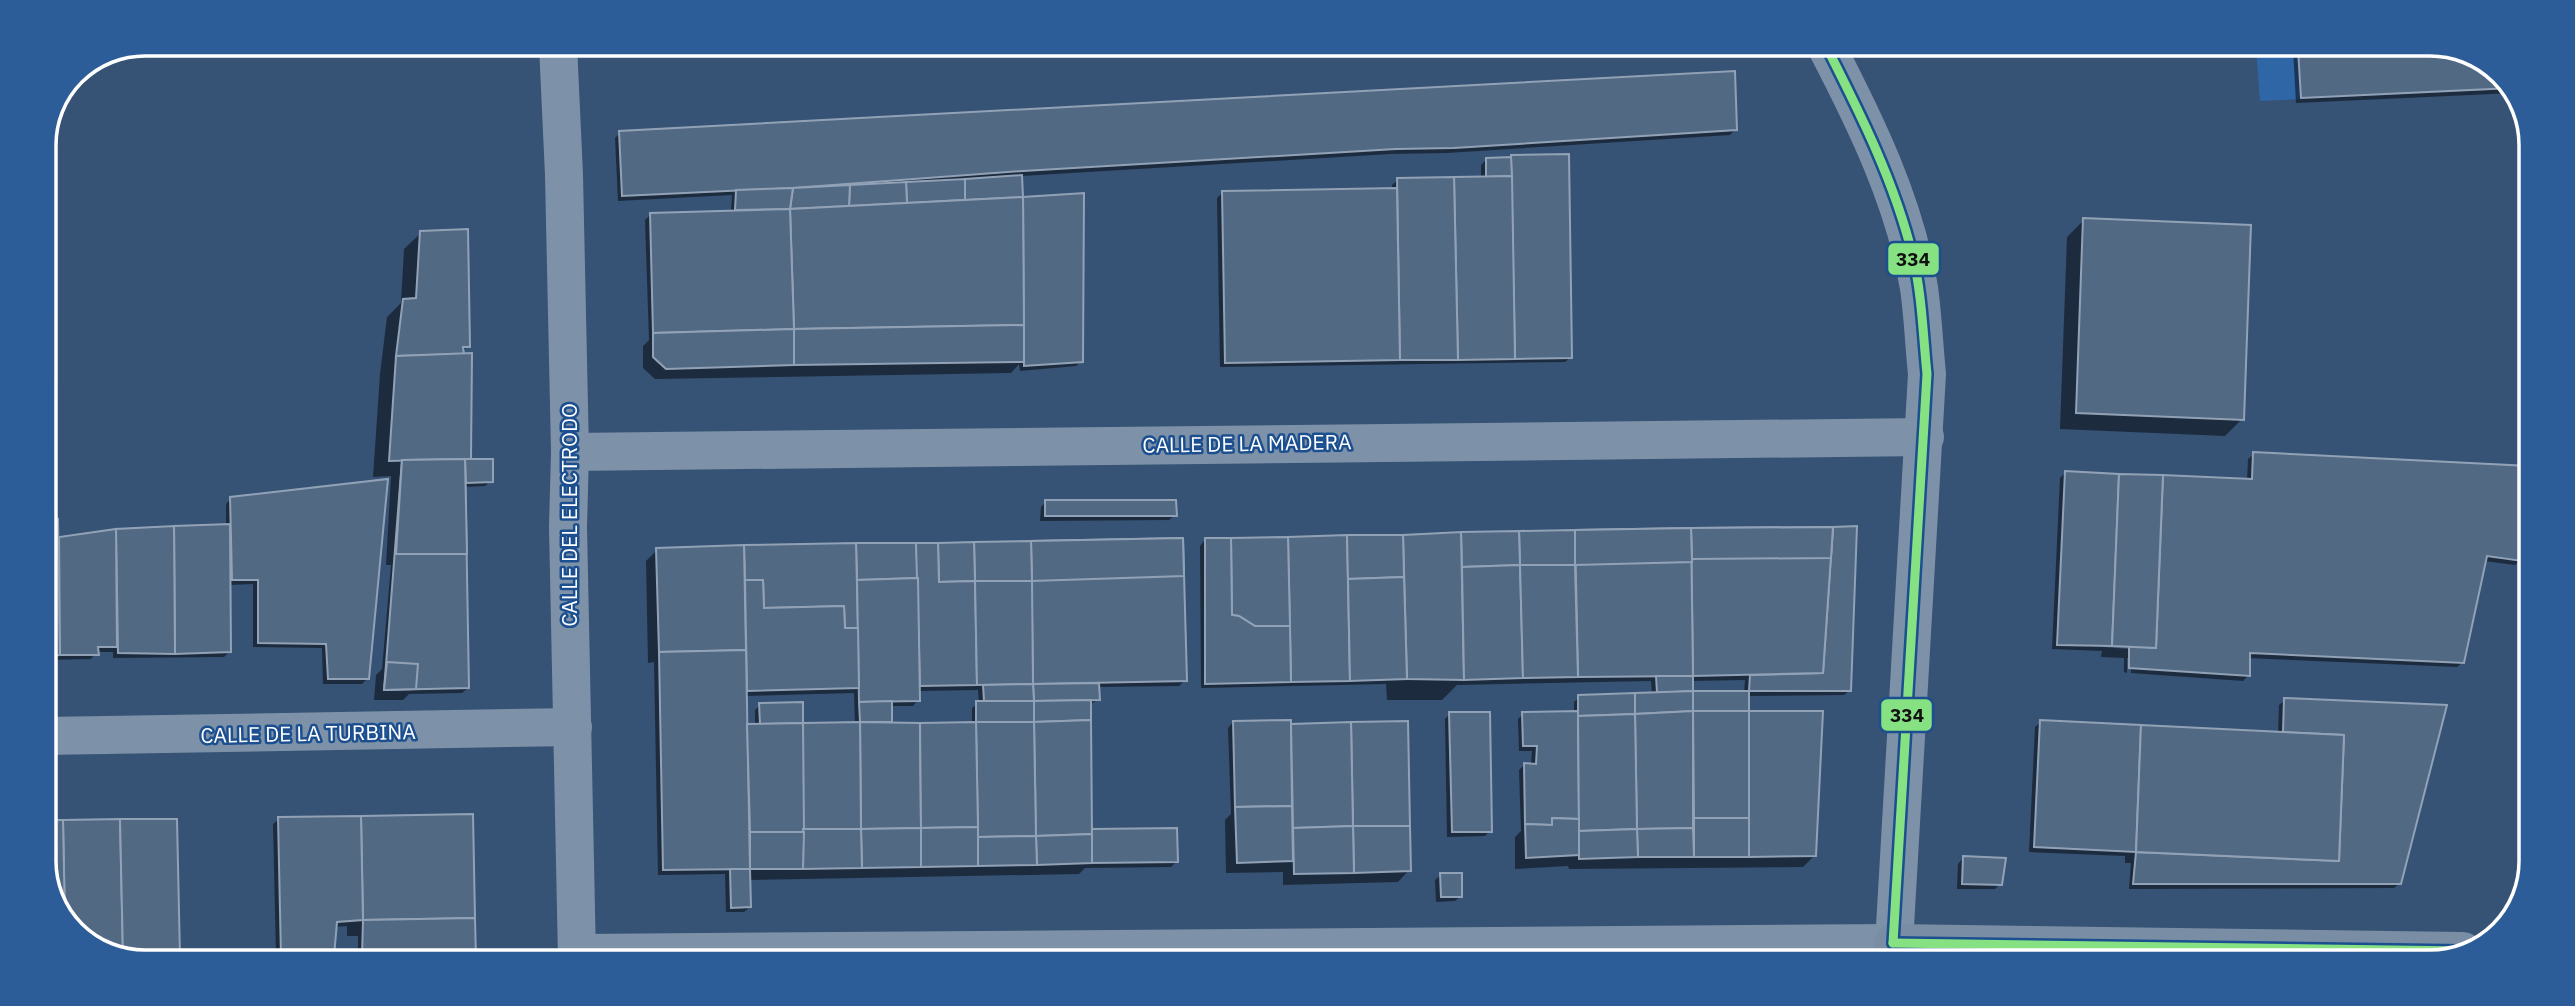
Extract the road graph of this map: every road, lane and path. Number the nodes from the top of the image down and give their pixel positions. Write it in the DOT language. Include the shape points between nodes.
graph roads {
  1 [pos="551,56"];
  2 [pos="1831,56"];
  3 [pos="1925,437"];
  4 [pos="570,452"];
  5 [pos="572,727"];
  6 [pos="56,736"];
  7 [pos="577,950"];
  8 [pos="1893,950"];
  1 -- 4 [label="street, CALLE DEL ELECTRODO" via="564,175"];
  2 -- 3 [label="street" via="1858,107 1901,216 1919,287 1927,374"];
  3 -- 4 [label="street, CALLE DE LA MADERA"];
  3 -- 8 [label="street"];
  4 -- 5 [label="street, CALLE DEL ELECTRODO"];
  5 -- 6 [label="street, CALLE DE LA TURBINA"];
  5 -- 7 [label="street, CALLE DEL ELECTRODO"];
}
